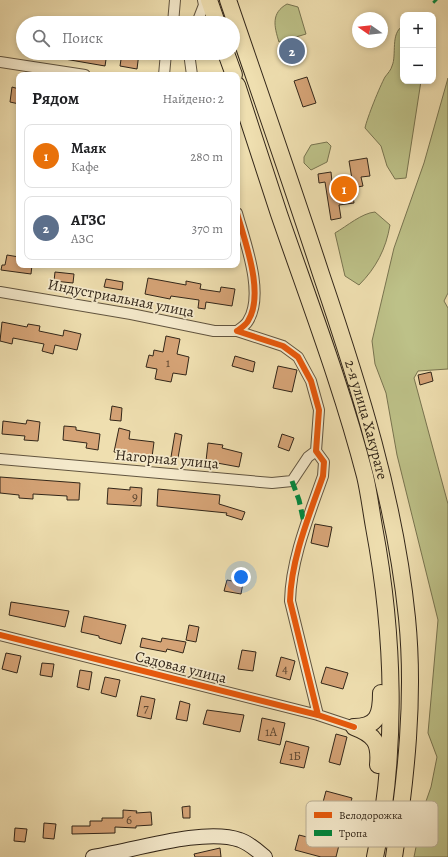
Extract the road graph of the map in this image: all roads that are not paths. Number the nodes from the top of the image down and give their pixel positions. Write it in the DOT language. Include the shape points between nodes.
graph roads {
  1 [pos="175,0"];
  2 [pos="203,0"];
  3 [pos="209,0"];
  4 [pos="228,0"];
  5 [pos="174,16"];
  6 [pos="200,16"];
  7 [pos="214,16"];
  8 [pos="233,16"];
  9 [pos="240,35"];
  10 [pos="165,60"];
  11 [pos="190,60"];
  12 [pos="193,60"];
  13 [pos="222,60"];
  14 [pos="229,60"];
  15 [pos="0,62"];
  16 [pos="65,72"];
  17 [pos="164,72"];
  18 [pos="192,72"];
  19 [pos="192,72"];
  20 [pos="227,72"];
  21 [pos="233,72"];
  22 [pos="240,94"];
  23 [pos="240,107"];
  24 [pos="262,161"];
  25 [pos="240,226"];
  26 [pos="0,292"];
  27 [pos="237,331"];
  28 [pos="356,445"];
  29 [pos="316,451"];
  30 [pos="0,460"];
  31 [pos="0,635"];
  32 [pos="381,709"];
  33 [pos="318,715"];
  34 [pos="354,727"];
  35 [pos="379,754"];
  36 [pos="374,801"];
  37 [pos="379,801"];
  38 [pos="402,801"];
  39 [pos="398,847"];
  40 [pos="93,857"];
  41 [pos="265,857"];
  42 [pos="397,857"];
  1 -- 5 [label="street"];
  2 -- 6 [label="street"];
  3 -- 7 [label="main road"];
  4 -- 8 [label="main road, 2-я улица Хакурате"];
  9 -- 38 [label="main road, 2-я улица Хакурате" via="341,331 387,494 407,619 410,684"];
  10 -- 17 [label="street"];
  11 -- 18 [label="street"];
  12 -- 19 [label="street"];
  13 -- 20 [label="street"];
  14 -- 21 [label="main road"];
  15 -- 16 [label="street"];
  22 -- 24 [label="main road, 2-я улица Хакурате"];
  23 -- 24 [label="street"];
  24 -- 28 [label="main road, 2-я улица Хакурате" via="310,297"];
  25 -- 27 [label="street" via="255,294 254,310 248,322"];
  26 -- 27 [label="street, Индустриальная улица" via="214,331"];
  27 -- 29 [label="street, Индустриальная улица" via="283,346 298,357 311,382 319,410"];
  28 -- 32 [label="main road" via="379,623"];
  28 -- 37 [label="main road, 2-я улица Хакурате" via="366,478 387,616 390,666 388,750"];
  29 -- 30 [label="street, Нагорная улица" via="308,457 292,481 272,483"];
  29 -- 33 [label="street" via="324,462 323,476 295,564 290,601"];
  31 -- 33 [label="street, Садовая улица"];
  32 -- 34 [label="main road" via="369,725"];
  32 -- 35 [label="main road"];
  33 -- 34 [label="street, Садовая улица"];
  34 -- 35 [label="main road" via="375,740"];
  35 -- 36 [label="main road"];
  39 -- 42 [label="main road, 2-я улица Хакурате"];
  40 -- 41 [label="main road" via="196,836 215,835 240,840"];
}
